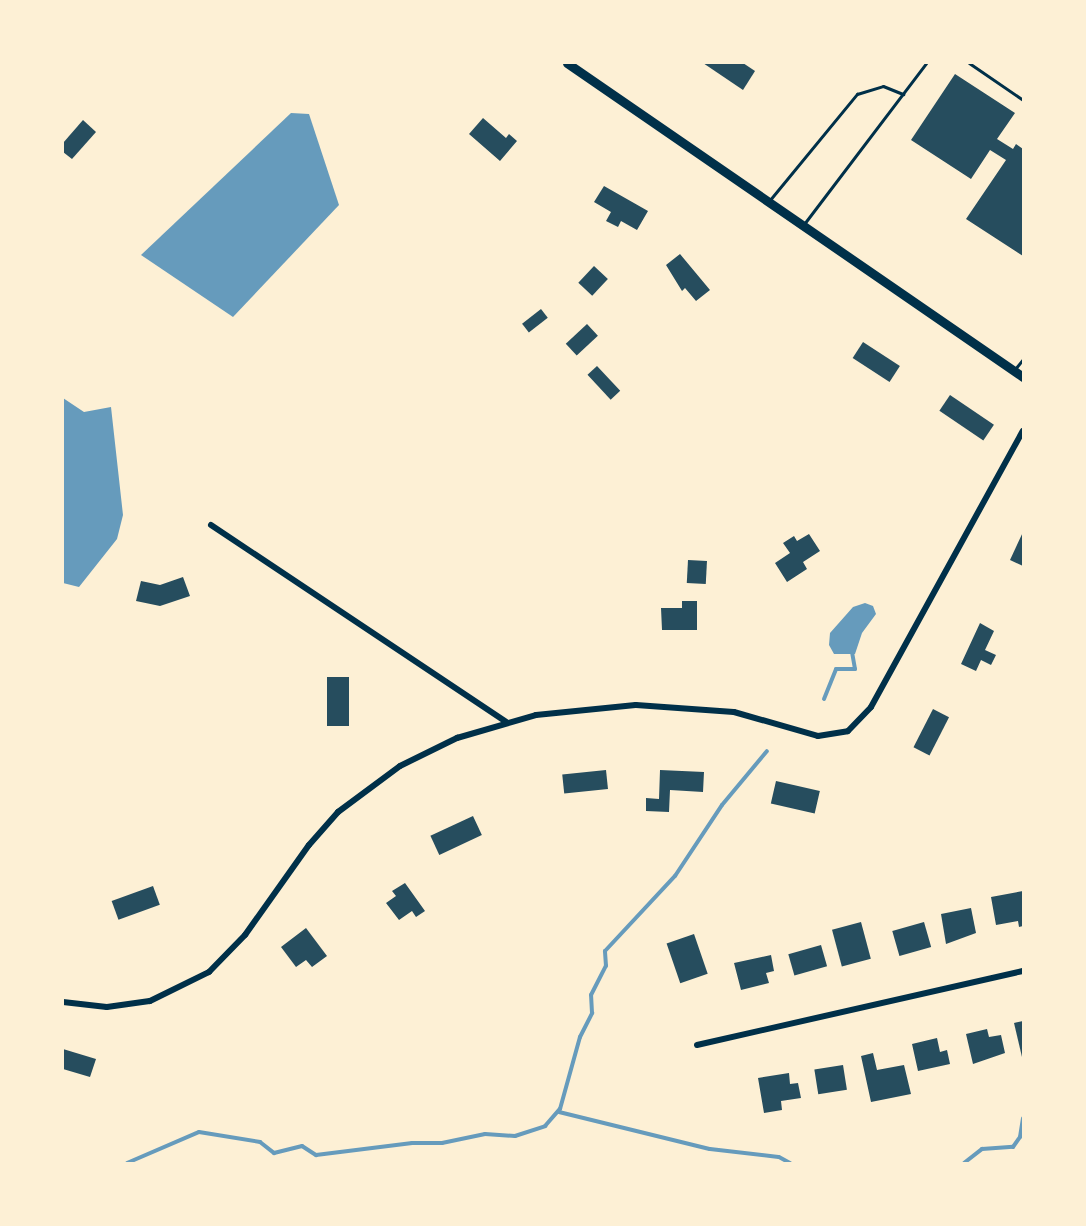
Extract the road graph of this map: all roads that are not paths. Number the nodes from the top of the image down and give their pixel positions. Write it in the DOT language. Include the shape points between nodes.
graph roads {
  1 [pos="567,63"];
  2 [pos="926,63"];
  3 [pos="969,63"];
  4 [pos="903,94"];
  5 [pos="1023,100"];
  6 [pos="769,201"];
  7 [pos="803,226"];
  8 [pos="1023,359"];
  9 [pos="1014,371"];
  10 [pos="1023,377"];
  11 [pos="1023,431"];
  12 [pos="211,525"];
  13 [pos="507,722"];
  14 [pos="1023,971"];
  15 [pos="63,1002"];
  16 [pos="697,1045"];
  1 -- 6 [label="main road"];
  2 -- 4 [label="lane"];
  3 -- 5 [label="lane"];
  4 -- 6 [label="lane" via="883,86 857,94"];
  4 -- 7 [label="lane"];
  6 -- 7 [label="main road"];
  7 -- 9 [label="main road"];
  8 -- 9 [label="lane"];
  9 -- 10 [label="main road"];
  11 -- 13 [label="street" via="872,707 848,731 818,736 734,712 636,705 536,715"];
  12 -- 13 [label="street"];
  13 -- 15 [label="street" via="457,738 400,765 355,796 309,845 230,953 189,985 150,1001 121,1006"];
  14 -- 16 [label="street"];
}
